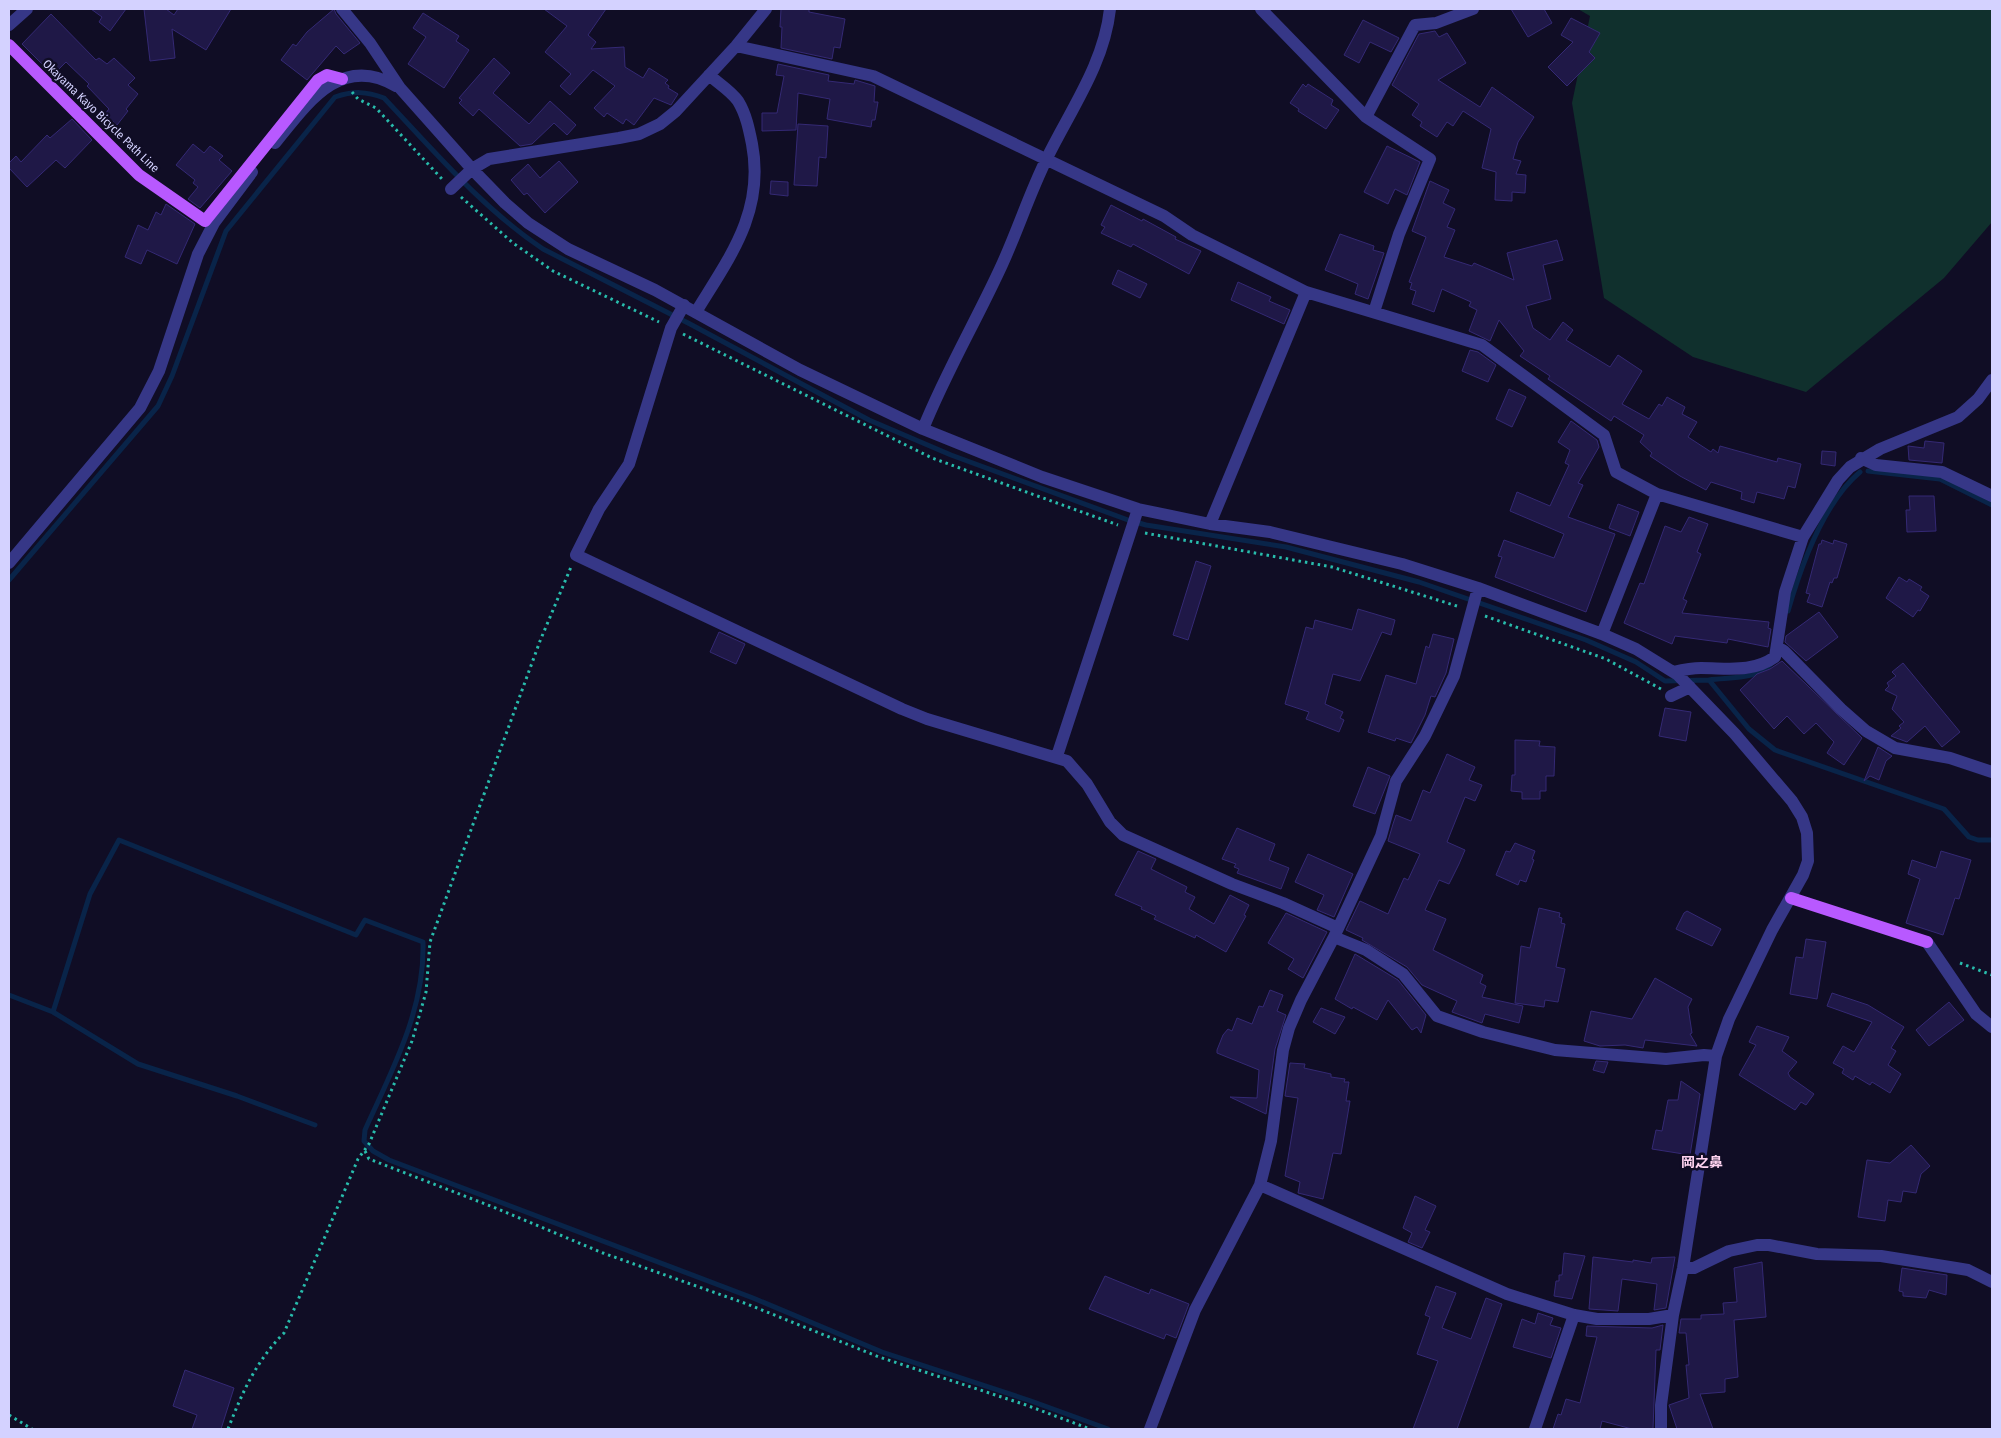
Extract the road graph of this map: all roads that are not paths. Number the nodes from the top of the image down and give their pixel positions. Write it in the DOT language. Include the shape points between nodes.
graph roads {
  1 [pos="27,9"];
  2 [pos="342,9"];
  3 [pos="766,9"];
  4 [pos="1110,9"];
  5 [pos="1261,9"];
  6 [pos="1473,9"];
  7 [pos="9,25"];
  8 [pos="9,45"];
  9 [pos="736,46"];
  10 [pos="709,75"];
  11 [pos="342,79"];
  12 [pos="400,88"];
  13 [pos="1366,117"];
  14 [pos="1047,158"];
  15 [pos="461,179"];
  16 [pos="205,221"];
  17 [pos="1306,292"];
  18 [pos="179,311"];
  19 [pos="696,312"];
  20 [pos="1374,312"];
  21 [pos="679,313"];
  22 [pos="1992,380"];
  23 [pos="923,430"];
  24 [pos="1861,458"];
  25 [pos="1657,494"];
  26 [pos="1992,496"];
  27 [pos="1135,516"];
  28 [pos="1210,524"];
  29 [pos="1803,538"];
  30 [pos="9,563"];
  31 [pos="1475,597"];
  32 [pos="1602,634"];
  33 [pos="1781,649"];
  34 [pos="1676,673"];
  35 [pos="1690,686"];
  36 [pos="1672,696"];
  37 [pos="1058,756"];
  38 [pos="1992,772"];
  39 [pos="1790,898"];
  40 [pos="1336,933"];
  41 [pos="1926,942"];
  42 [pos="1992,1027"];
  43 [pos="1716,1056"];
  44 [pos="1260,1186"];
  45 [pos="1683,1268"];
  46 [pos="1992,1282"];
  47 [pos="1574,1315"];
  48 [pos="1673,1315"];
  49 [pos="1150,1429"];
  50 [pos="1535,1429"];
  51 [pos="1661,1429"];
  1 -- 7 [label="street"];
  2 -- 12 [label="street"];
  3 -- 9 [label="street"];
  4 -- 14 [label="street" via="1107,28 1088,83"];
  5 -- 13 [label="street"];
  6 -- 13 [label="street" via="1436,23 1415,25"];
  8 -- 16 [label="main road, Okayama Kayo Bicycle Path Line" via="139,175"];
  9 -- 10 [label="street"];
  9 -- 14 [label="street" via="873,76"];
  10 -- 15 [label="street" via="676,111 660,124 639,134 489,159"];
  10 -- 19 [label="street" via="737,100 748,124 755,183 751,211 740,239"];
  11 -- 12 [label="street" via="383,78"];
  11 -- 16 [label="main road" via="327,75 318,80"];
  11 -- 18 [label="street" via="318,92 214,223 198,254"];
  12 -- 15 [label="street"];
  13 -- 20 [label="street" via="1430,159 1399,234"];
  14 -- 17 [label="street"];
  14 -- 23 [label="street" via="1000,270 942,382"];
  15 -- 21 [label="street" via="505,203 528,223 568,249"];
  16 -- 18 [label="street" via="181,282"];
  17 -- 20 [label="street"];
  17 -- 28 [label="street"];
  18 -- 30 [label="street" via="159,371 140,408"];
  19 -- 21 [label="street"];
  19 -- 23 [label="street" via="800,370"];
  20 -- 25 [label="street" via="1491,350 1604,435 1616,472"];
  21 -- 37 [label="street" via="629,464 599,509 576,555 902,709 936,722"];
  22 -- 24 [label="street" via="1978,399 1958,417"];
  23 -- 27 [label="street"];
  24 -- 26 [label="street" via="1876,465 1942,472"];
  24 -- 29 [label="street" via="1838,480"];
  25 -- 29 [label="street"];
  25 -- 32 [label="street"];
  27 -- 28 [label="street"];
  27 -- 37 [label="street"];
  28 -- 31 [label="street" via="1270,532 1328,545"];
  29 -- 33 [label="street" via="1780,614"];
  31 -- 32 [label="street"];
  31 -- 40 [label="street" via="1454,676 1425,736 1396,781 1381,836"];
  32 -- 34 [label="street" via="1636,649"];
  33 -- 34 [label="street" via="1775,657 1759,666 1729,670 1701,668"];
  33 -- 38 [label="street" via="1866,731 1895,748 1950,758"];
  34 -- 35 [label="street"];
  35 -- 36 [label="street"];
  35 -- 39 [label="street" via="1779,785 1802,817 1807,833 1808,861"];
  37 -- 40 [label="street" via="1074,767 1110,822 1123,835 1283,903"];
  39 -- 41 [label="main road"];
  39 -- 43 [label="street" via="1729,1019"];
  40 -- 43 [label="street" via="1403,974 1437,1016 1483,1032 1556,1050 1666,1059"];
  40 -- 44 [label="street" via="1289,1028 1271,1141"];
  41 -- 42 [label="street" via="1976,1014"];
  43 -- 45 [label="street"];
  44 -- 47 [label="street" via="1507,1294"];
  44 -- 49 [label="street" via="1195,1310"];
  45 -- 46 [label="street" via="1694,1268 1743,1246 1769,1245 1817,1254 1881,1256 1956,1268"];
  45 -- 48 [label="street"];
  47 -- 48 [label="street" via="1597,1319 1649,1319"];
  47 -- 50 [label="street"];
  48 -- 51 [label="street" via="1661,1405"];
}
